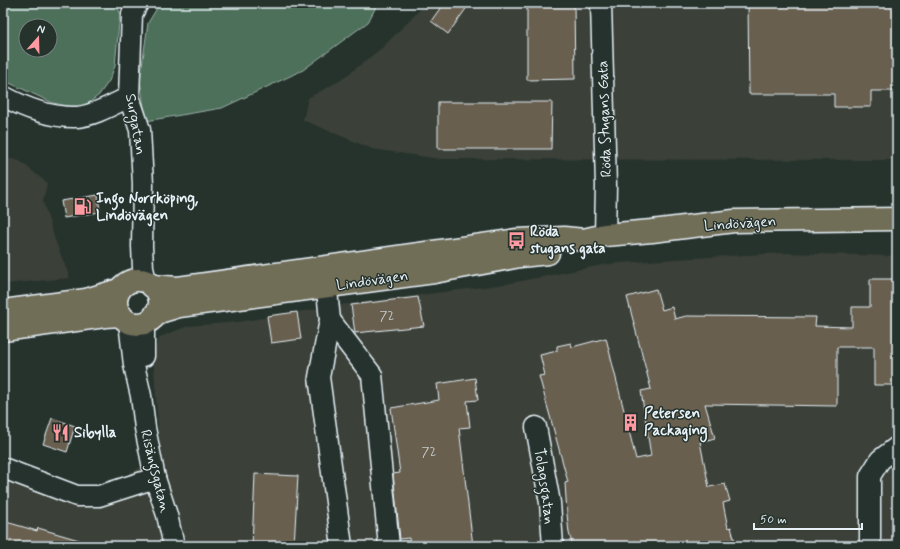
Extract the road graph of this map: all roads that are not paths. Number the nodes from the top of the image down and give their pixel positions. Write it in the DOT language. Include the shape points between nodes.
graph roads {
  1 [pos="138,3"];
  2 [pos="601,3"];
  3 [pos="3,96"];
  4 [pos="129,97"];
  5 [pos="897,219"];
  6 [pos="595,237"];
  7 [pos="325,277"];
  8 [pos="137,284"];
  9 [pos="3,311"];
  10 [pos="138,318"];
  11 [pos="330,320"];
  12 [pos="3,330"];
  13 [pos="536,427"];
  14 [pos="897,447"];
  15 [pos="3,468"];
  16 [pos="155,478"];
  17 [pos="174,546"];
  18 [pos="342,546"];
  19 [pos="389,546"];
  20 [pos="553,546"];
  21 [pos="870,546"];
  1 -- 4 [label="street, Surgatan" via="132,14"];
  2 -- 6 [label="street, Röda Stugans Gata" via="606,186"];
  3 -- 4 [label="street" via="49,114 78,117 103,110"];
  4 -- 8 [label="street, Surgatan" via="140,130 143,184 143,268"];
  5 -- 6 [label="main road, Lindövägen" via="734,221"];
  6 -- 7 [label="main road, Lindövägen" via="517,240"];
  7 -- 8 [label="main road, Lindövägen" via="178,288"];
  7 -- 10 [label="main road, Lindövägen" via="180,306"];
  7 -- 11 [label="street"];
  8 -- 9 [label="main road, Lindövägen" via="86,300"];
  8 -- 10 [label="main road" via="116,297 116,305"];
  8 -- 10 [label="main road" via="157,292 159,299 159,306"];
  10 -- 12 [label="main road, Lindövägen" via="105,316"];
  10 -- 16 [label="street, Risängsgatan" via="134,365"];
  11 -- 18 [label="street" via="319,377"];
  11 -- 19 [label="street" via="372,375"];
  13 -- 20 [label="street, Tolagsgatan" via="550,503"];
  14 -- 21 [label="street" via="880,460 870,476"];
  15 -- 16 [label="street" via="78,496 99,496"];
  16 -- 17 [label="street, Risängsgatan" via="168,515"];
}
